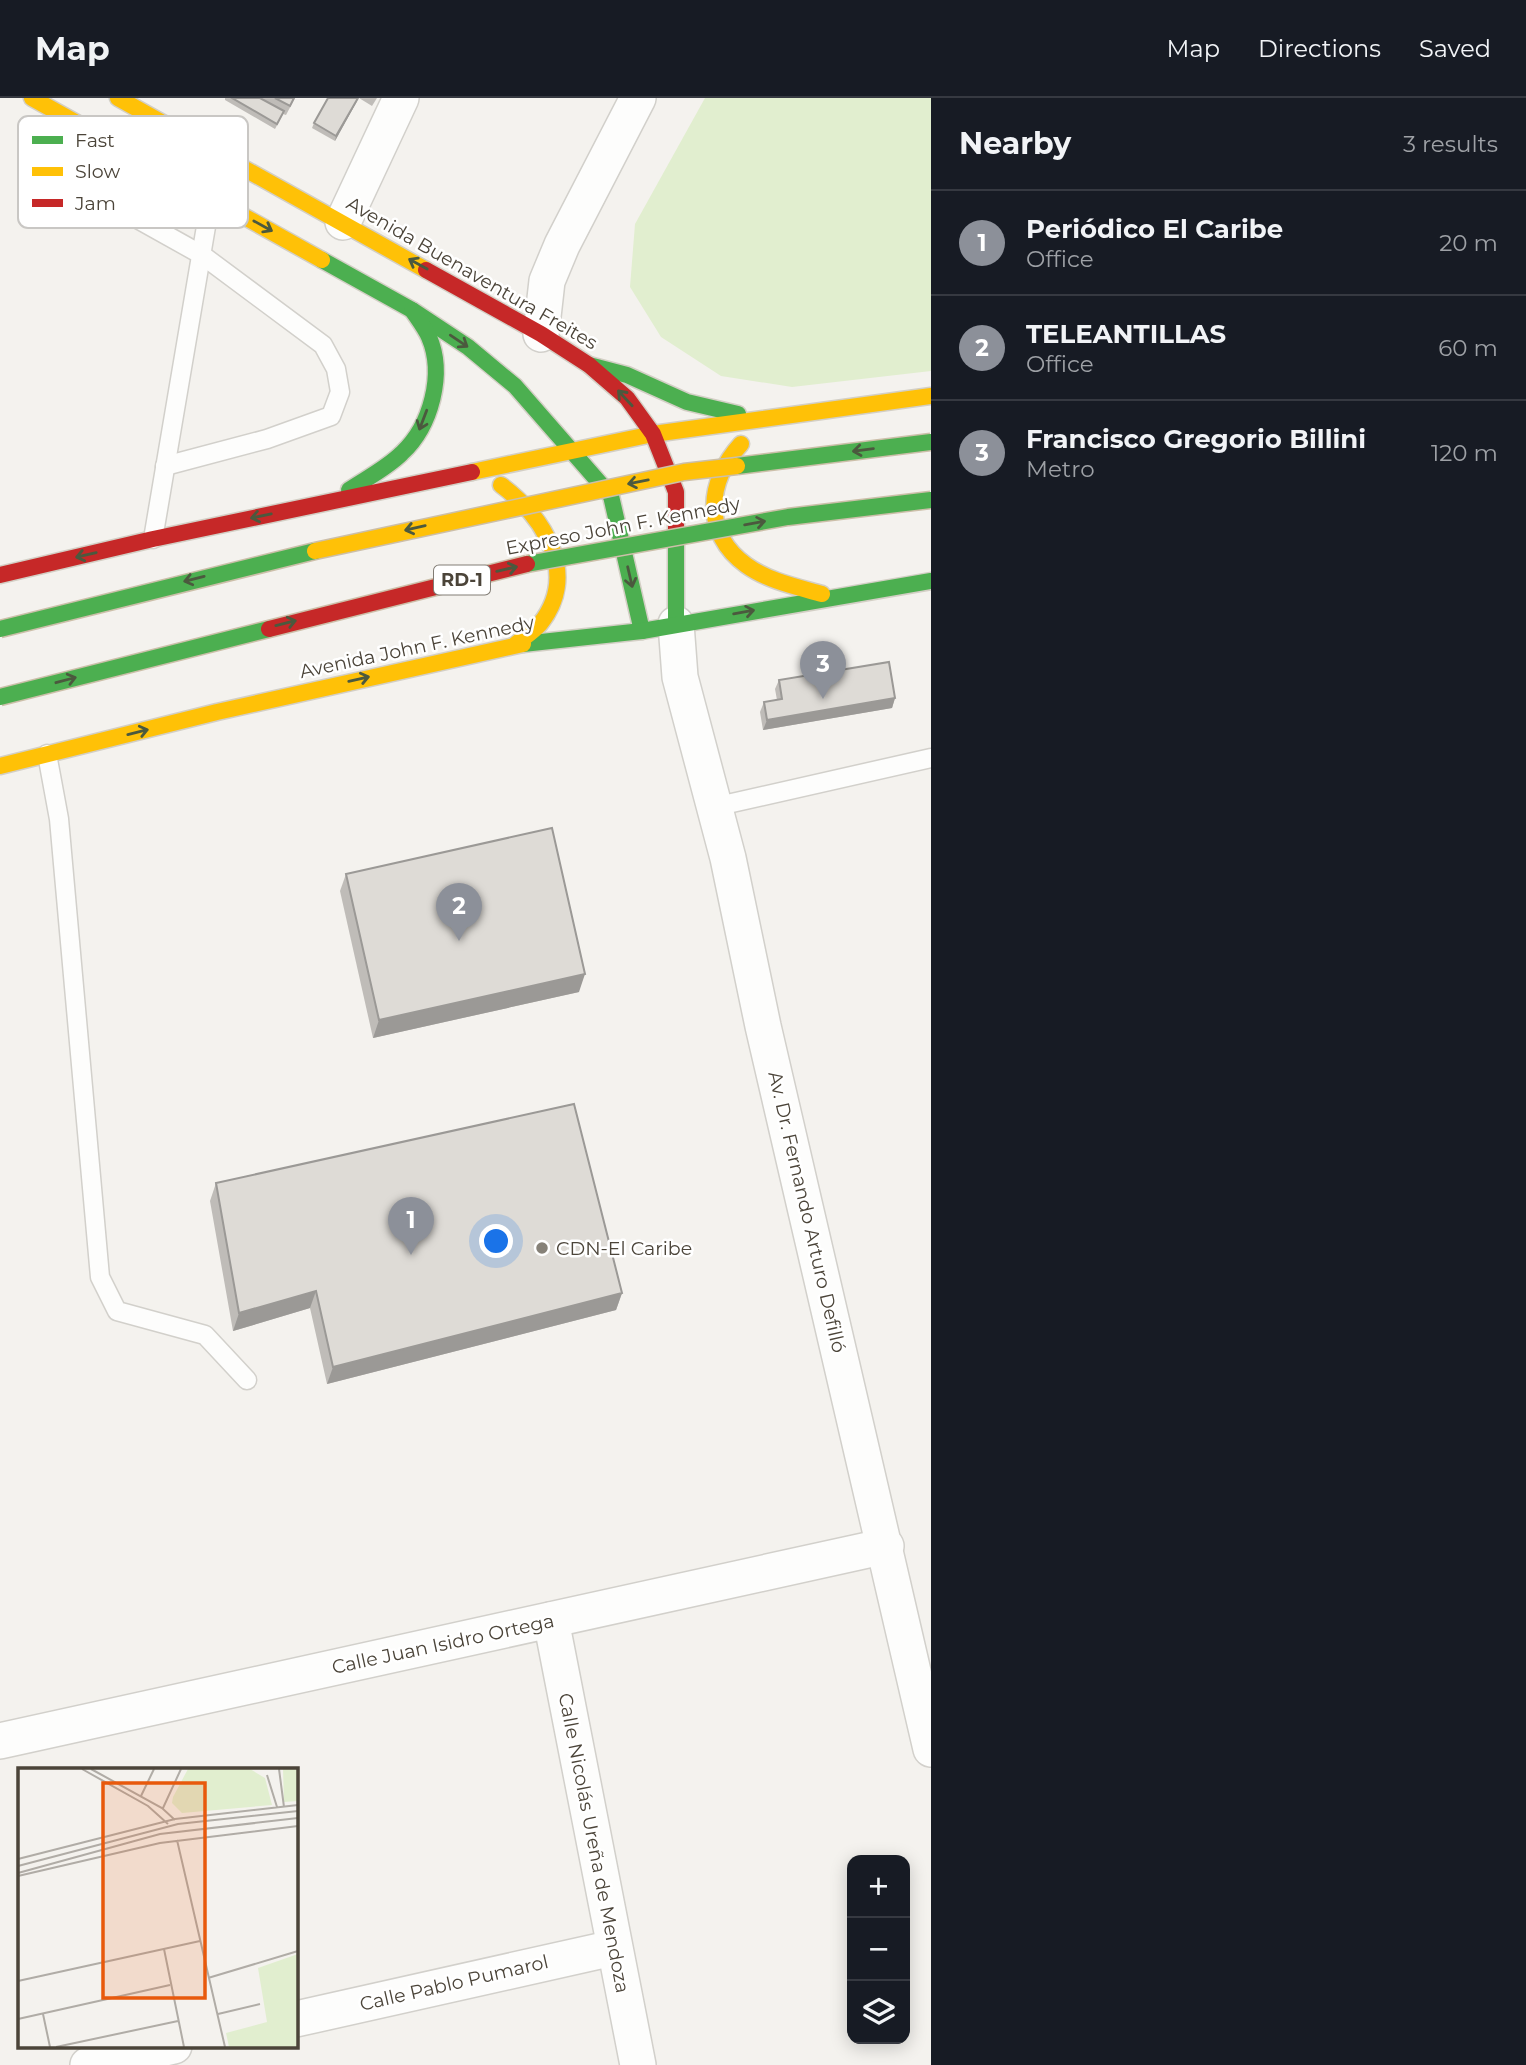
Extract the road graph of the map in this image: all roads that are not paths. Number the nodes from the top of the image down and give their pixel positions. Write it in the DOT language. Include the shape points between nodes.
graph roads {
  1 [pos="32,98"];
  2 [pos="118,98"];
  3 [pos="401,98"];
  4 [pos="638,98"];
  5 [pos="65,116"];
  6 [pos="151,116"];
  7 [pos="248,170"];
  8 [pos="248,218"];
  9 [pos="343,222"];
  10 [pos="154,228"];
  11 [pos="206,228"];
  12 [pos="202,255"];
  13 [pos="412,310"];
  14 [pos="541,334"];
  15 [pos="589,365"];
  16 [pos="931,396"];
  17 [pos="779,416"];
  18 [pos="757,419"];
  19 [pos="653,434"];
  20 [pos="931,442"];
  21 [pos="571,452"];
  22 [pos="165,466"];
  23 [pos="474,472"];
  24 [pos="931,500"];
  25 [pos="328,502"];
  26 [pos="153,539"];
  27 [pos="0,575"];
  28 [pos="931,581"];
  29 [pos="829,597"];
  30 [pos="676,624"];
  31 [pos="0,629"];
  32 [pos="642,631"];
  33 [pos="515,645"];
  34 [pos="680,677"];
  35 [pos="0,697"];
  36 [pos="47,754"];
  37 [pos="931,758"];
  38 [pos="0,766"];
  39 [pos="714,807"];
  40 [pos="247,1380"];
  41 [pos="886,1546"];
  42 [pos="551,1620"];
  43 [pos="930,1739"];
  44 [pos="0,1741"];
  45 [pos="613,1948"];
  46 [pos="298,2019"];
  47 [pos="165,2048"];
  48 [pos="88,2065"];
  49 [pos="638,2065"];
  1 -- 5 [label="main road"];
  2 -- 6 [label="main road, Avenida Buenaventura Freites"];
  3 -- 9 [label="street"];
  4 -- 14 [label="street" via="547,281"];
  7 -- 9 [label="main road, Avenida Buenaventura Freites"];
  8 -- 13 [label="main road, one-way"];
  14 -- 9 [label="main road, Avenida Buenaventura Freites, one-way"];
  10 -- 12 [label="lane"];
  11 -- 12 [label="lane"];
  12 -- 22 [label="lane"];
  12 -- 22 [label="lane" via="323,345 336,369 340,393 331,416 267,439"];
  13 -- 21 [label="main road, one-way" via="468,346 515,386"];
  13 -- 25 [label="main road, one-way" via="431,342 435,370 422,426 410,445 384,467"];
  14 -- 15 [label="main road, Avenida Buenaventura Freites"];
  15 -- 18 [label="main road" via="687,402"];
  19 -- 15 [label="main road, Avenida Buenaventura Freites, one-way" via="627,398"];
  16 -- 17 [label="main road"];
  17 -- 18 [label="main road"];
  17 -- 29 [label="main road" via="725,458 712,498 715,522 727,546 744,564 774,580"];
  18 -- 19 [label="main road"];
  19 -- 21 [label="main road"];
  19 -- 30 [label="main road, Avenida Buenaventura Freites" via="676,492"];
  20 -- 31 [label="main road, Expreso John F. Kennedy, one-way, bridge" via="684,472 235,569"];
  21 -- 23 [label="main road"];
  21 -- 32 [label="main road, one-way" via="611,496"];
  22 -- 26 [label="lane"];
  23 -- 25 [label="main road"];
  23 -- 33 [label="main road" via="521,498 553,543 557,586 551,606 540,624"];
  35 -- 24 [label="main road, Expreso John F. Kennedy / RD-1, one-way, bridge" via="517,566 788,517"];
  25 -- 26 [label="main road, one-way"];
  26 -- 27 [label="main road, one-way"];
  28 -- 29 [label="main road, Avenida John F. Kennedy"];
  30 -- 29 [label="main road, Avenida John F. Kennedy, one-way"];
  30 -- 32 [label="main road, Avenida John F. Kennedy"];
  30 -- 34 [label="street"];
  32 -- 33 [label="main road, Avenida John F. Kennedy"];
  32 -- 34 [label="street"];
  36 -- 33 [label="main road, Avenida John F. Kennedy, one-way"];
  34 -- 39 [label="street, Av. Dr. Fernando Arturo Defilló"];
  36 -- 38 [label="main road, Avenida John F. Kennedy"];
  36 -- 40 [label="lane" via="59,819 100,1277 117,1311 205,1335"];
  37 -- 39 [label="lane"];
  39 -- 41 [label="street, Av. Dr. Fernando Arturo Defilló"];
  41 -- 42 [label="street, Calle Juan Isidro Ortega"];
  41 -- 43 [label="street, Av. Dr. Fernando Arturo Defilló"];
  42 -- 44 [label="street, Calle Juan Isidro Ortega"];
  42 -- 45 [label="street, Calle Nicolás Ureña de Mendoza"];
  45 -- 46 [label="street, Calle Pablo Pumarol"];
  45 -- 49 [label="street, Calle Nicolás Ureña de Mendoza"];
  47 -- 48 [label="street"];
}
